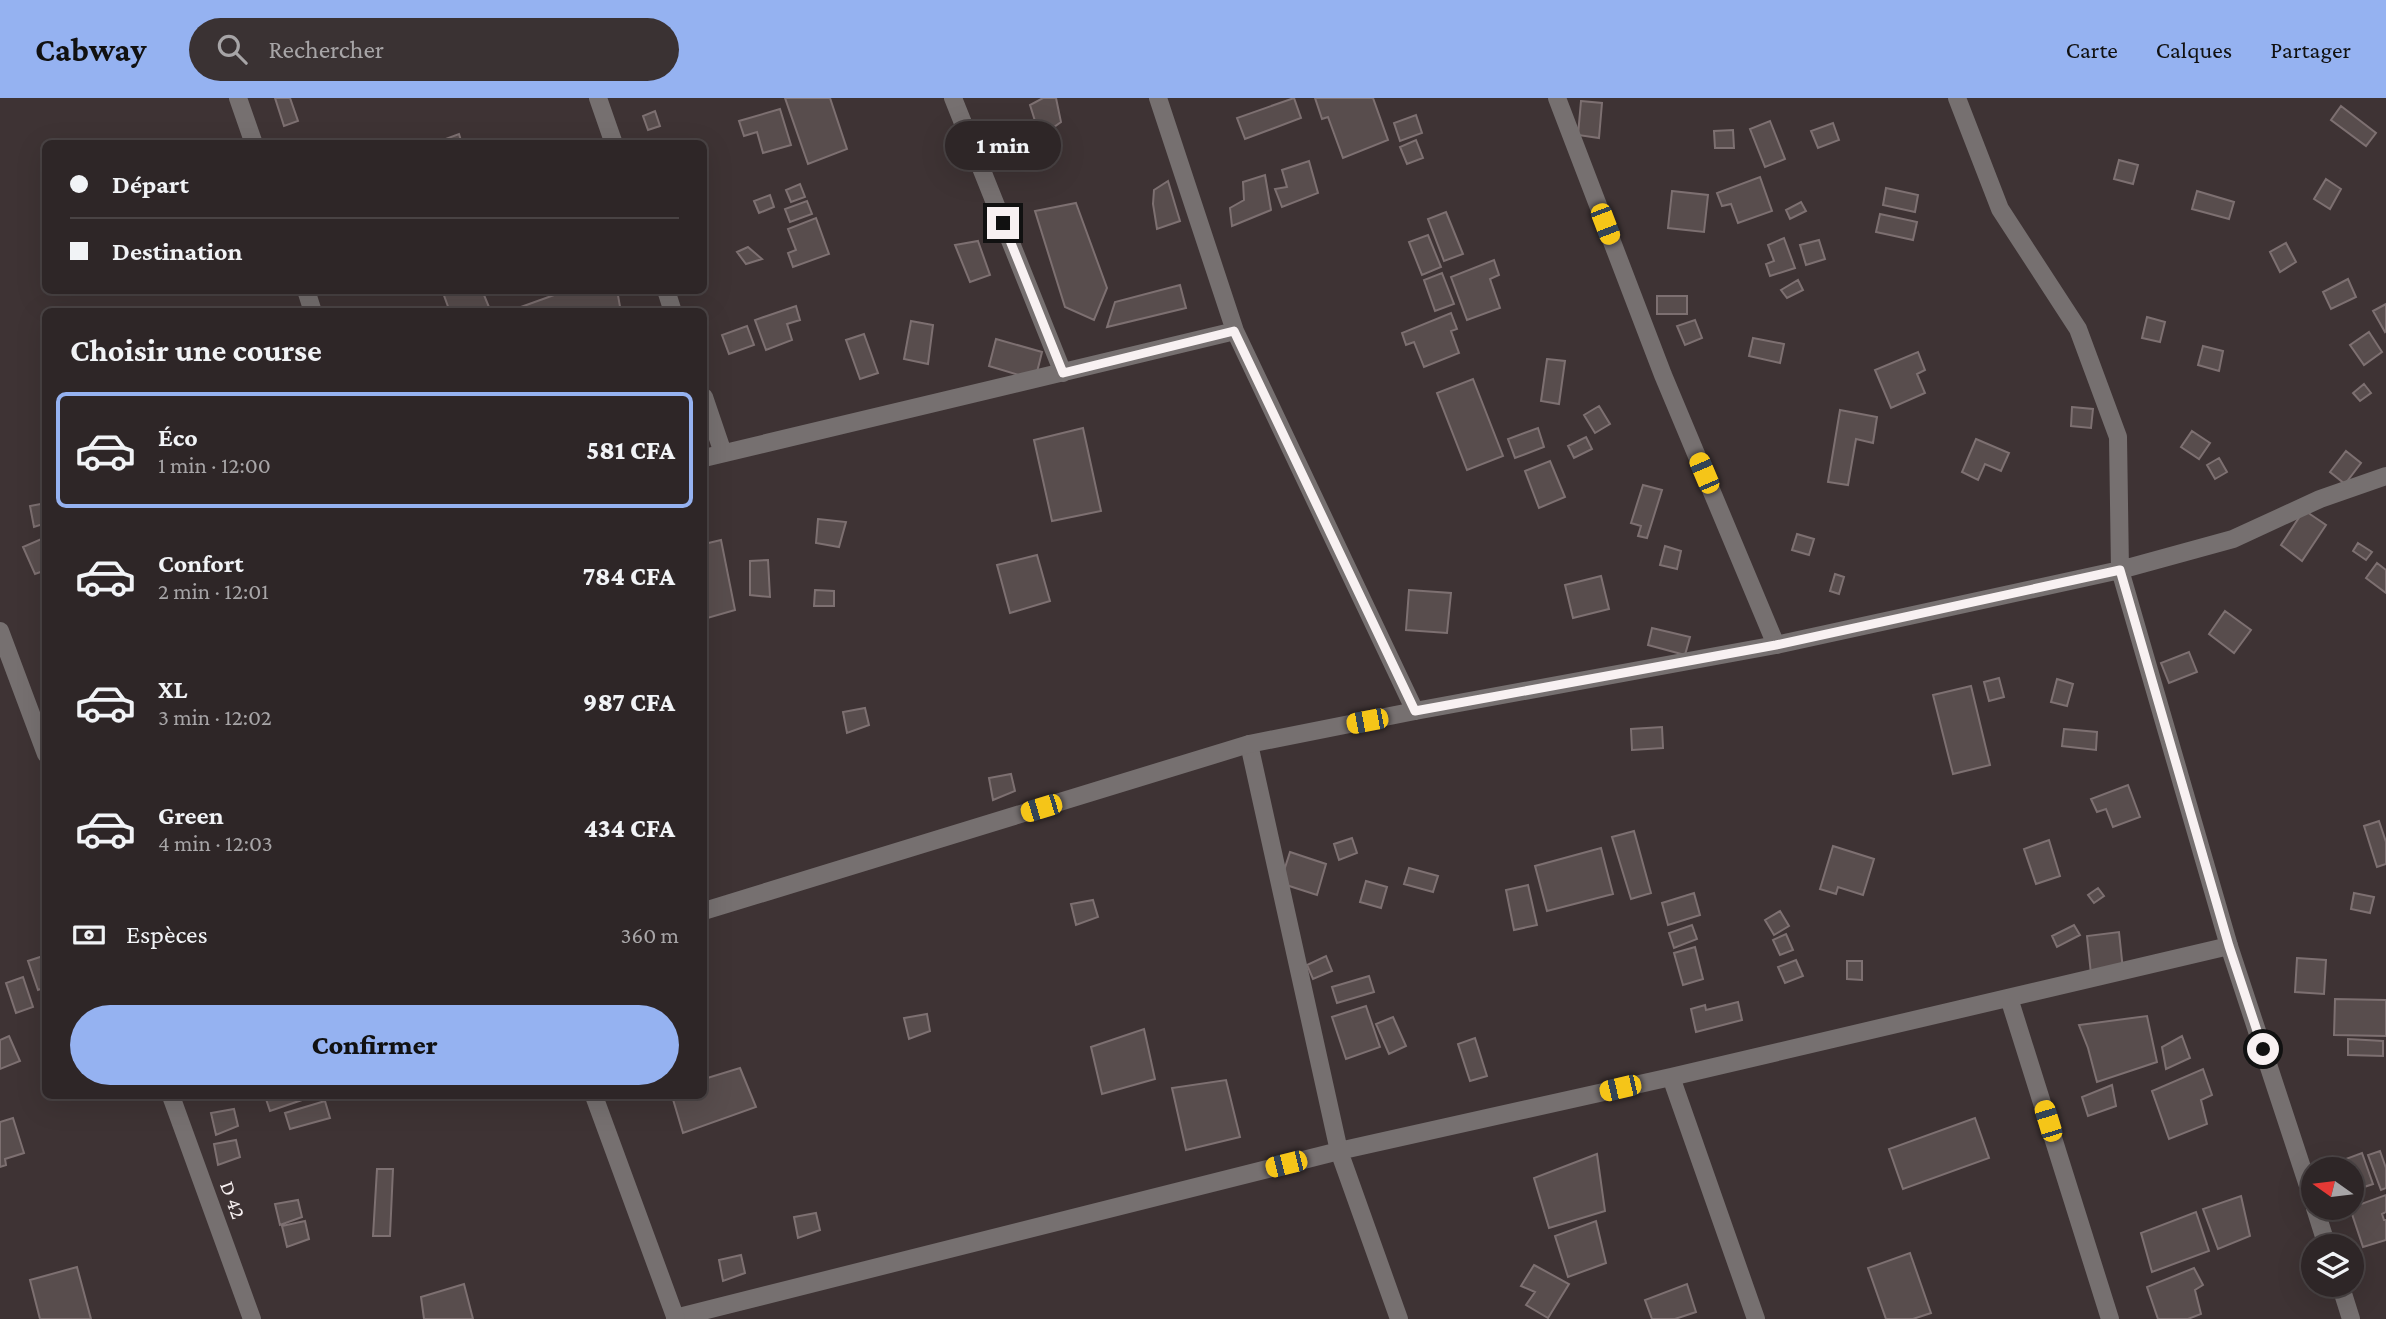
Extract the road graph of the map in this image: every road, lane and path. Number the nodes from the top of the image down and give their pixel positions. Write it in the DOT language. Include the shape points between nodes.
graph roads {
  1 [pos="238,98"];
  2 [pos="598,98"];
  3 [pos="953,98"];
  4 [pos="1158,98"];
  5 [pos="1557,98"];
  6 [pos="1957,98"];
  7 [pos="253,140"];
  8 [pos="613,140"];
  9 [pos="1234,331"];
  10 [pos="1063,373"];
  11 [pos="707,406"];
  12 [pos="723,453"];
  13 [pos="707,457"];
  14 [pos="2386,476"];
  15 [pos="2120,570"];
  16 [pos="0,631"];
  17 [pos="1776,645"];
  18 [pos="1415,711"];
  19 [pos="42,743"];
  20 [pos="1249,744"];
  21 [pos="707,910"];
  22 [pos="2229,946"];
  23 [pos="2009,998"];
  24 [pos="1671,1077"];
  25 [pos="173,1099"];
  26 [pos="595,1099"];
  27 [pos="1339,1151"];
  28 [pos="2301,1166"];
  29 [pos="2344,1297"];
  30 [pos="676,1318"];
  31 [pos="252,1319"];
  32 [pos="1399,1319"];
  33 [pos="1756,1319"];
  34 [pos="2110,1319"];
  35 [pos="2351,1319"];
  1 -- 7 [label="street"];
  2 -- 8 [label="street"];
  3 -- 10 [label="street"];
  4 -- 9 [label="street"];
  5 -- 17 [label="street" via="1663,375"];
  6 -- 15 [label="street" via="2000,209 2078,329 2118,437"];
  9 -- 10 [label="street"];
  9 -- 18 [label="street"];
  10 -- 12 [label="street"];
  11 -- 12 [label="street"];
  12 -- 13 [label="street"];
  14 -- 15 [label="street" via="2320,499 2234,539"];
  15 -- 17 [label="street"];
  15 -- 22 [label="street"];
  16 -- 19 [label="street"];
  17 -- 18 [label="street"];
  18 -- 20 [label="street"];
  20 -- 21 [label="street"];
  20 -- 27 [label="street"];
  22 -- 23 [label="street"];
  22 -- 28 [label="street"];
  23 -- 24 [label="street"];
  23 -- 34 [label="street"];
  24 -- 27 [label="street"];
  24 -- 33 [label="street"];
  25 -- 31 [label="street, D 42 / D 42"];
  26 -- 30 [label="street"];
  27 -- 30 [label="street"];
  27 -- 32 [label="street"];
  29 -- 35 [label="street"];
}
